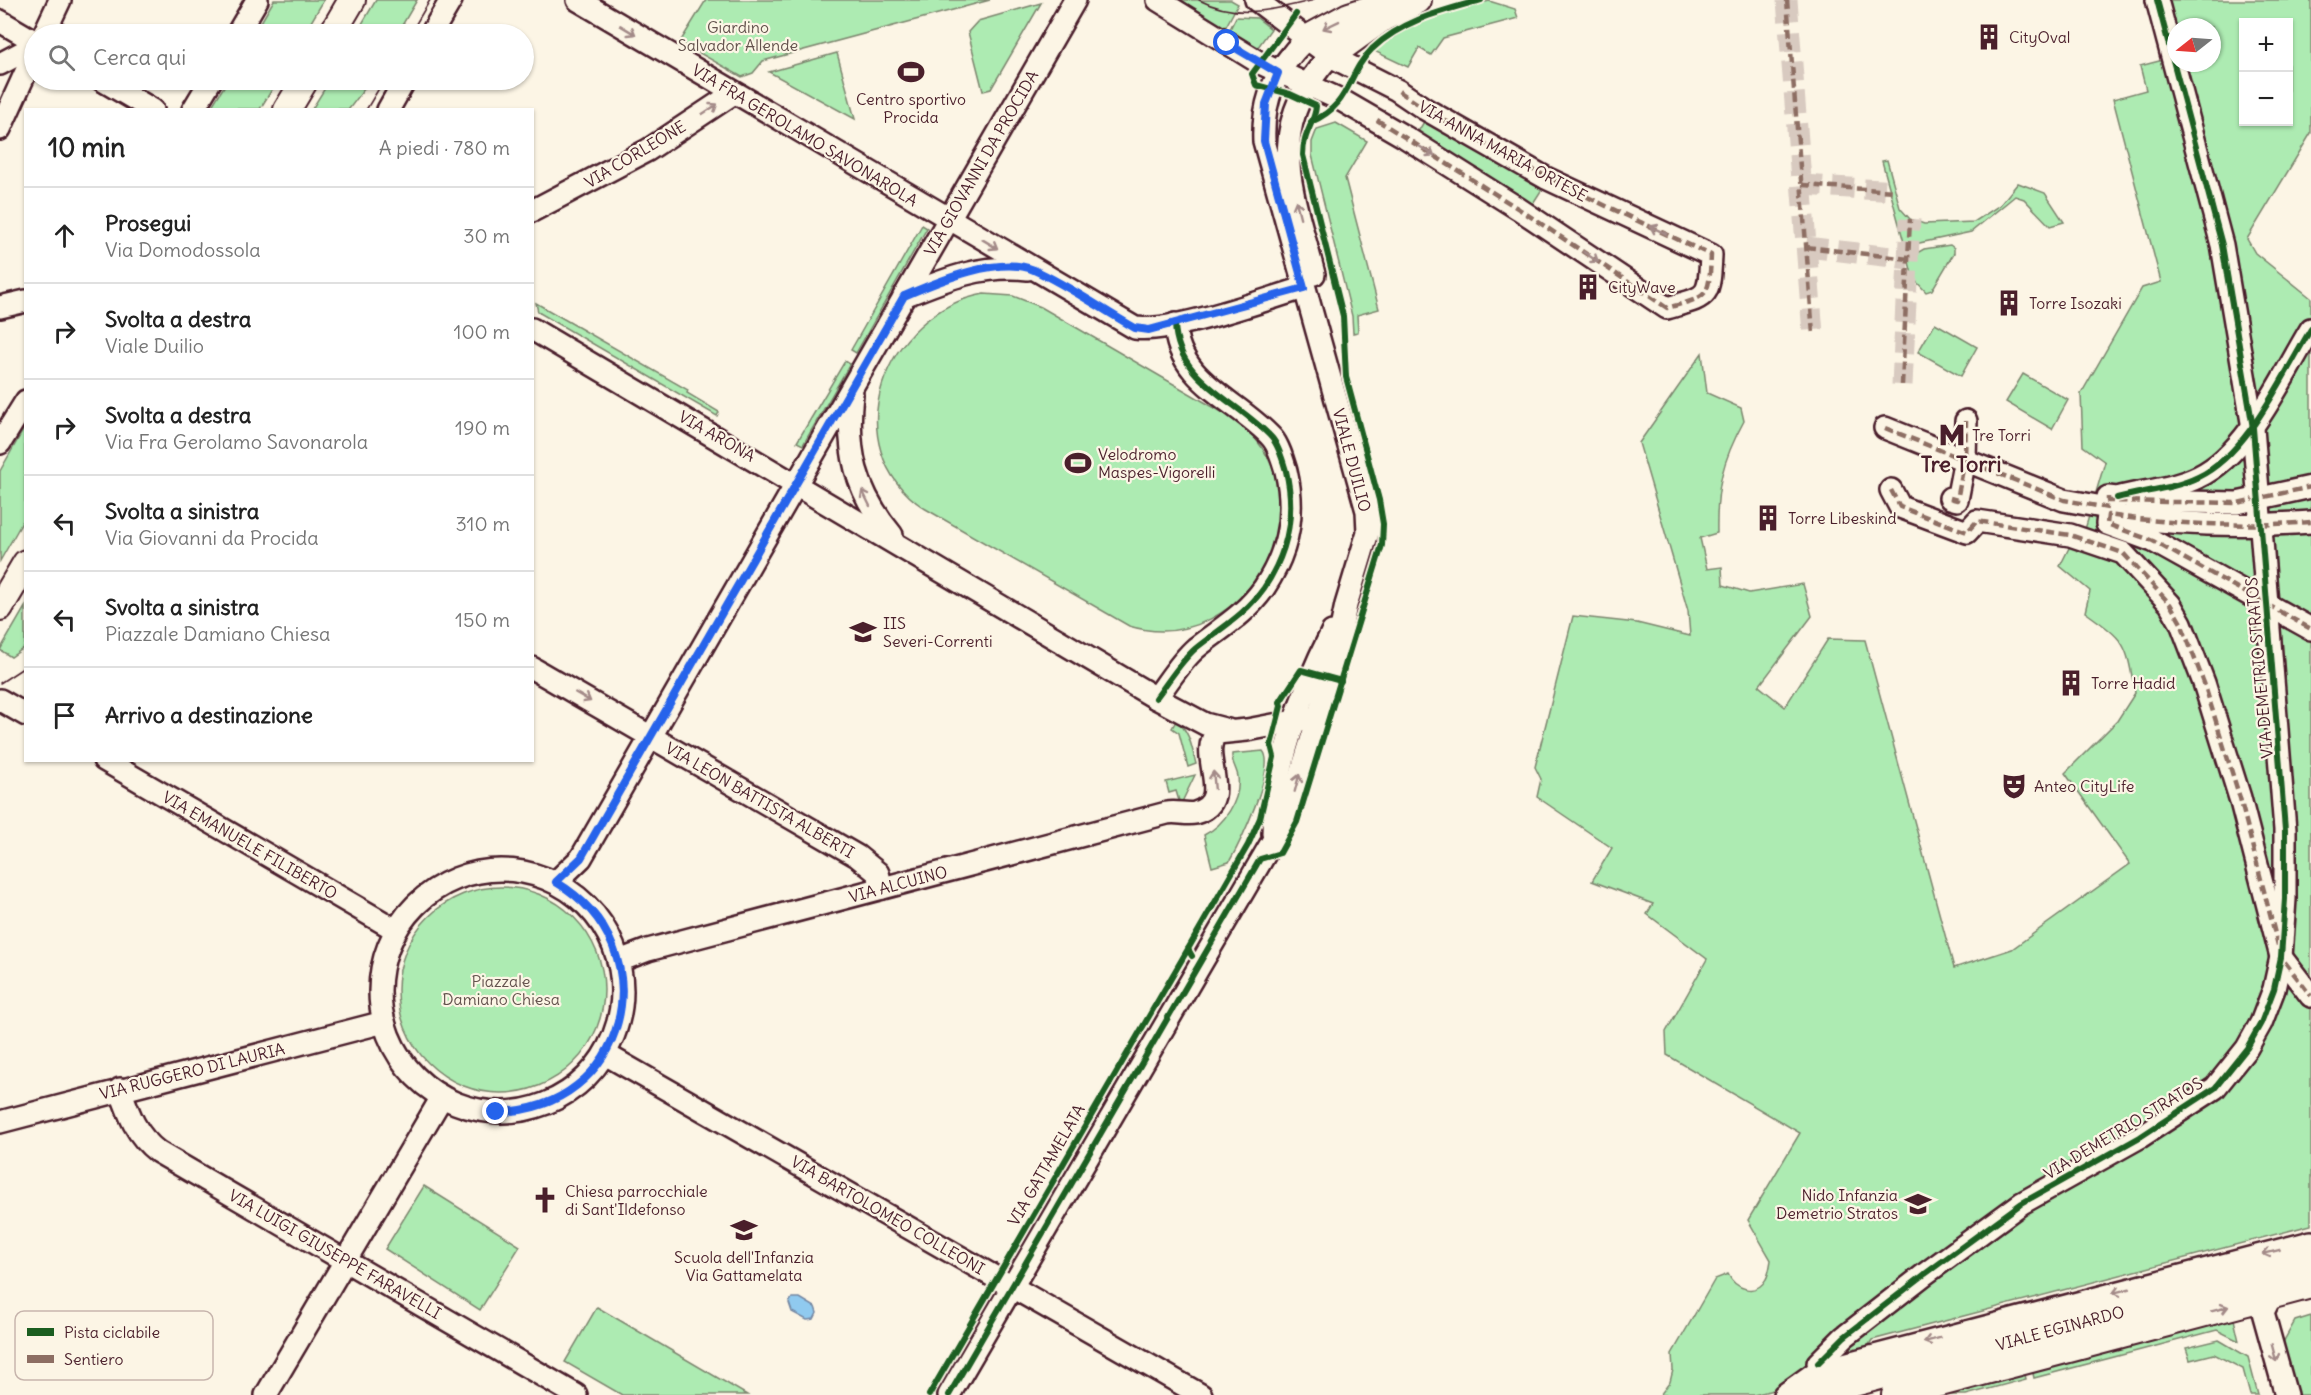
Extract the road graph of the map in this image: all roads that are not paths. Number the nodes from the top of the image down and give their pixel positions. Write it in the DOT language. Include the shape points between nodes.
graph roads {
  1 [pos="60,0"];
  2 [pos="257,0"];
  3 [pos="352,0"];
  4 [pos="451,0"];
  5 [pos="578,0"];
  6 [pos="1075,0"];
  7 [pos="1158,0"];
  8 [pos="1257,0"];
  9 [pos="1398,0"];
  10 [pos="1418,0"];
  11 [pos="2157,0"];
  12 [pos="0,21"];
  13 [pos="49,24"];
  14 [pos="243,24"];
  15 [pos="338,24"];
  16 [pos="437,24"];
  17 [pos="24,35"];
  18 [pos="1305,40"];
  19 [pos="24,51"];
  20 [pos="1330,56"];
  21 [pos="0,64"];
  22 [pos="1278,73"];
  23 [pos="24,76"];
  24 [pos="0,78"];
  25 [pos="1307,85"];
  26 [pos="119,90"];
  27 [pos="205,90"];
  28 [pos="299,90"];
  29 [pos="399,90"];
  30 [pos="734,93"];
  31 [pos="15,96"];
  32 [pos="150,108"];
  33 [pos="194,108"];
  34 [pos="288,108"];
  35 [pos="389,108"];
  36 [pos="0,129"];
  37 [pos="534,210"];
  38 [pos="948,219"];
  39 [pos="1032,269"];
  40 [pos="1304,288"];
  41 [pos="904,296"];
  42 [pos="24,301"];
  43 [pos="0,307"];
  44 [pos="1175,324"];
  45 [pos="2311,329"];
  46 [pos="534,330"];
  47 [pos="854,384"];
  48 [pos="1332,385"];
  49 [pos="24,404"];
  50 [pos="1966,422"];
  51 [pos="1885,428"];
  52 [pos="2253,428"];
  53 [pos="0,443"];
  54 [pos="1965,459"];
  55 [pos="797,483"];
  56 [pos="2311,488"];
  57 [pos="1891,490"];
  58 [pos="2259,494"];
  59 [pos="1950,498"];
  60 [pos="2110,505"];
  61 [pos="2311,522"];
  62 [pos="2261,530"];
  63 [pos="900,545"];
  64 [pos="24,566"];
  65 [pos="2267,604"];
  66 [pos="0,607"];
  67 [pos="2311,629"];
  68 [pos="534,669"];
  69 [pos="1156,698"];
  70 [pos="1306,719"];
  71 [pos="1228,730"];
  72 [pos="651,737"];
  73 [pos="107,762"];
  74 [pos="1274,836"];
  75 [pos="556,882"];
  76 [pos="882,888"];
  77 [pos="396,930"];
  78 [pos="2281,957"];
  79 [pos="619,961"];
  80 [pos="2311,996"];
  81 [pos="384,1022"];
  82 [pos="605,1054"];
  83 [pos="120,1089"];
  84 [pos="442,1097"];
  85 [pos="0,1122"];
  86 [pos="2311,1242"];
  87 [pos="345,1258"];
  88 [pos="2311,1261"];
  89 [pos="2311,1273"];
  90 [pos="2311,1285"];
  91 [pos="2180,1286"];
  92 [pos="1012,1287"];
  93 [pos="2271,1296"];
  94 [pos="1818,1363"];
  95 [pos="1940,1383"];
  96 [pos="266,1395"];
  97 [pos="576,1395"];
  98 [pos="949,1395"];
  99 [pos="1202,1395"];
  100 [pos="1784,1395"];
  101 [pos="1809,1395"];
  102 [pos="1895,1395"];
  103 [pos="2286,1395"];
  1 -- 13 [label="street"];
  2 -- 14 [label="street"];
  3 -- 15 [label="main road"];
  4 -- 16 [label="street"];
  5 -- 30 [label="street, VIA FRA GEROLAMO SAVONAROLA, one-way"];
  6 -- 38 [label="street, VIA GIOVANNI DA PROCIDA"];
  7 -- 22 [label="street"];
  8 -- 18 [label="street, VIA ANNA MARIA ORTESE"];
  9 -- 18 [label="main road, one-way" via="1349,16"];
  10 -- 20 [label="main road" via="1384,17"];
  11 -- 52 [label="street" via="2222,244"];
  12 -- 17 [label="street"];
  18 -- 20 [label="street, VIA ANNA MARIA ORTESE"];
  18 -- 22 [label="street, VIALE DUILIO"];
  19 -- 21 [label="street"];
  20 -- 25 [label="street, VIALE DUILIO"];
  25 -- 20 [label="street, VIA ANNA MARIA ORTESE, one-way" via="1377,120 1520,209 1667,308 1702,298 1709,287 1711,255 1546,178 1397,90"];
  22 -- 25 [label="street"];
  22 -- 40 [label="street, VIALE DUILIO" via="1266,104 1264,141"];
  23 -- 31 [label="street"];
  24 -- 31 [label="street"];
  48 -- 25 [label="street, VIALE DUILIO, one-way" via="1325,315 1288,167 1289,129"];
  26 -- 32 [label="street"];
  27 -- 33 [label="street"];
  28 -- 34 [label="main road"];
  29 -- 35 [label="street"];
  37 -- 30 [label="street, VIA CORLEONE, one-way" via="648,150"];
  30 -- 38 [label="street, VIA FRA GEROLAMO SAVONAROLA"];
  31 -- 36 [label="street"];
  38 -- 39 [label="street, VIA FRA GEROLAMO SAVONAROLA, one-way"];
  38 -- 41 [label="street, VIA GIOVANNI DA PROCIDA"];
  39 -- 41 [label="street, VIA FRA GEROLAMO SAVONAROLA" via="973,271"];
  39 -- 44 [label="street, VIA FRA GEROLAMO SAVONAROLA" via="1135,328 1149,330"];
  40 -- 44 [label="street, VIA FRA GEROLAMO SAVONAROLA"];
  40 -- 48 [label="street, VIALE DUILIO"];
  41 -- 47 [label="street, VIA GIOVANNI DA PROCIDA"];
  42 -- 43 [label="street"];
  44 -- 69 [label="street" via="1175,341 1199,380 1273,439 1284,461 1292,509 1288,535 1264,588 1233,623 1185,659"];
  45 -- 52 [label="street"];
  46 -- 55 [label="street, VIA ARONA"];
  47 -- 55 [label="street, VIA GIOVANNI DA PROCIDA"];
  63 -- 47 [label="street, VIA ARONA, one-way" via="875,514 861,487 848,428"];
  48 -- 70 [label="street, VIALE DUILIO" via="1367,511 1368,532 1346,604 1332,672"];
  49 -- 53 [label="street"];
  50 -- 54 [label="street"];
  51 -- 54 [label="street"];
  52 -- 58 [label="street"];
  52 -- 60 [label="street" via="2217,465 2195,479"];
  54 -- 59 [label="street" via="1957,500"];
  54 -- 60 [label="street" via="2064,500"];
  55 -- 63 [label="street, VIA ARONA"];
  55 -- 72 [label="street, VIA GIOVANNI DA PROCIDA"];
  56 -- 58 [label="street"];
  57 -- 78 [label="street" via="1900,507 1967,532 1977,522 2070,535 2123,553 2170,604 2204,683"];
  58 -- 60 [label="street" via="2237,503"];
  58 -- 62 [label="street, VIA DEMETRIO STRATOS"];
  60 -- 62 [label="street" via="2145,520"];
  60 -- 65 [label="street" via="2107,524 2153,541"];
  61 -- 62 [label="street"];
  62 -- 65 [label="street, VIA DEMETRIO STRATOS"];
  63 -- 69 [label="street, VIA ARONA"];
  64 -- 66 [label="main road"];
  65 -- 67 [label="street"];
  65 -- 78 [label="street, VIA DEMETRIO STRATOS" via="2285,830"];
  68 -- 72 [label="street, VIA LEON BATTISTA ALBERTI, one-way"];
  69 -- 71 [label="street, VIA ARONA" via="1205,724"];
  70 -- 71 [label="street"];
  70 -- 74 [label="street, VIALE DUILIO" via="1289,813"];
  76 -- 71 [label="street, VIA ALCUINO, one-way" via="1179,812 1200,811 1216,786 1210,743 1217,733"];
  72 -- 75 [label="street, VIA GIOVANNI DA PROCIDA" via="581,858"];
  72 -- 76 [label="street, VIA LEON BATTISTA ALBERTI" via="864,861 878,873"];
  73 -- 77 [label="street, VIA EMANUELE FILIBERTO"];
  74 -- 92 [label="street, VIA GATTAMELATA"];
  75 -- 77 [label="street" via="505,869 466,874 420,900"];
  75 -- 79 [label="street" via="594,913"];
  76 -- 79 [label="street, VIA ALCUINO"];
  77 -- 81 [label="street" via="382,970"];
  78 -- 80 [label="street"];
  78 -- 94 [label="street, VIA DEMETRIO STRATOS" via="2261,1023 2239,1061 2215,1088 2140,1137 2022,1203 1844,1337"];
  79 -- 82 [label="street" via="621,1011"];
  81 -- 83 [label="street, VIA RUGGERO DI LAURIA"];
  81 -- 84 [label="street" via="407,1067"];
  82 -- 84 [label="street" via="575,1088 537,1107 510,1112 482,1111"];
  82 -- 92 [label="street, VIA BARTOLOMEO COLLEONI"];
  83 -- 85 [label="street, VIA RUGGERO DI LAURIA"];
  83 -- 87 [label="street, VIA LUIGI GIUSEPPE FARAVELLI" via="130,1119 158,1152"];
  84 -- 87 [label="street"];
  86 -- 91 [label="street, VIALE EGINARDO, one-way" via="2231,1262"];
  87 -- 96 [label="street"];
  87 -- 97 [label="street, VIA LUIGI GIUSEPPE FARAVELLI"];
  88 -- 91 [label="main road, VIALE EGINARDO"];
  89 -- 93 [label="main road" via="2286,1280"];
  90 -- 93 [label="main road, VIALE EGINARDO"];
  91 -- 95 [label="main road" via="2180,1305 2171,1311 1998,1357"];
  91 -- 100 [label="street, VIALE EGINARDO, one-way" via="1825,1369"];
  91 -- 101 [label="main road, VIALE EGINARDO"];
  92 -- 98 [label="street, VIA GATTAMELATA"];
  92 -- 99 [label="street, VIA BARTOLOMEO COLLEONI"];
  95 -- 93 [label="main road, VIALE EGINARDO, one-way"];
  93 -- 103 [label="street, one-way" via="2263,1312"];
  95 -- 102 [label="main road, VIALE EGINARDO"];
}
